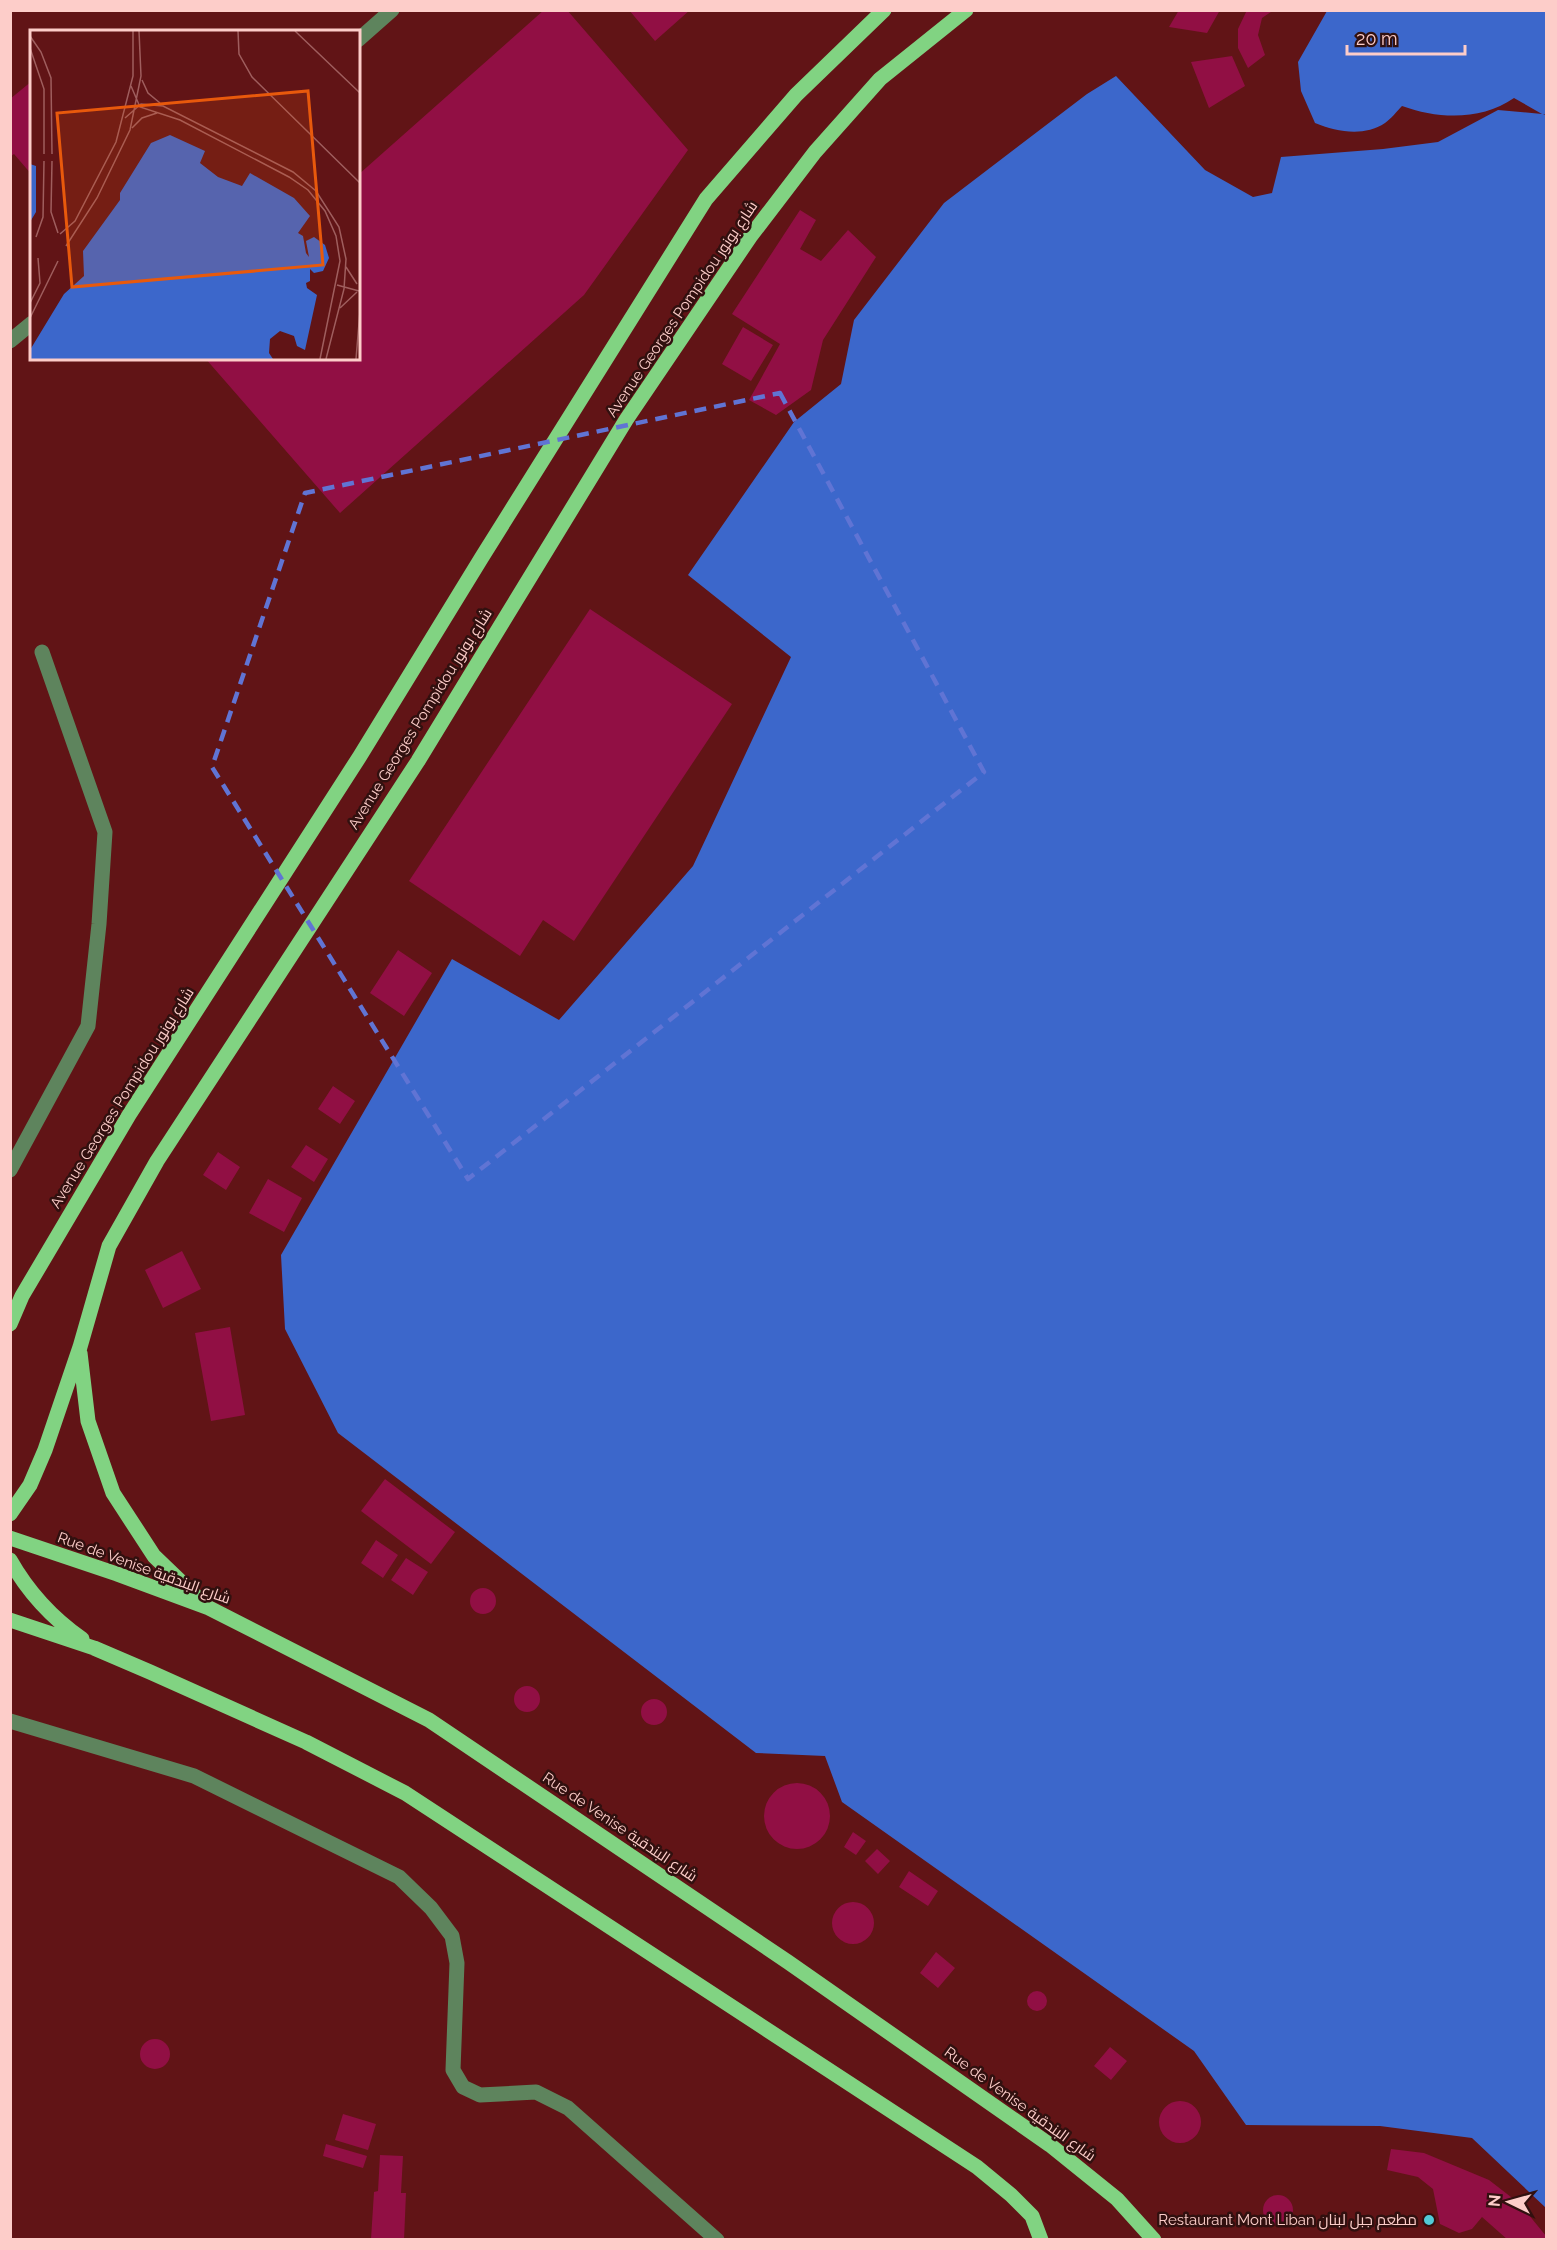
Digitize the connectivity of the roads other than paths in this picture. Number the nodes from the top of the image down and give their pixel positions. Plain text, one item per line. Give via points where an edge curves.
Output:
1 (392, 10) edge
2 (884, 10) edge
3 (966, 10) edge
4 (360, 38) edge
5 (30, 325) edge
6 (10, 341) edge
7 (42, 652) dead end
8 (10, 1170) edge
9 (22, 1296) junction
10 (10, 1309) edge
11 (10, 1324) edge
12 (80, 1347) junction
13 (10, 1514) edge
14 (10, 1538) edge
15 (10, 1560) edge
16 (208, 1608) junction
17 (10, 1620) edge
18 (94, 1648) junction
19 (11, 1721) edge
20 (10, 1726) edge
21 (717, 2240) edge
22 (1041, 2240) edge
23 (1154, 2240) edge

1 - 4 street
2 - 9 main road, Avenue Georges Pompidou شارع بونور via 796,95 706,199 360,756 129,1115
3 - 12 main road, Avenue Georges Pompidou شارع بونور via 880,79 815,152 750,237 626,420 418,760 157,1161 109,1246
5 - 6 street
7 - 8 street via 105,832 88,1026
9 - 10 main road
9 - 11 main road, Avenue Georges Pompidou شارع بونور
12 - 13 main road, Avenue Georges Pompidou شارع بونور via 45,1450 30,1485
12 - 16 main road via 88,1421 113,1493 154,1556
14 - 16 main road, Rue de Venise شارع البندقية
15 - 18 main road via 22,1581 57,1621
16 - 23 main road, Rue de Venise شارع البندقية via 438,1726 1050,2145 1117,2199
17 - 18 main road
18 - 22 main road via 306,1742 405,1793 977,2167 1032,2216
19 - 20 street
19 - 21 street via 194,1776 399,1877 431,1908 452,1936 457,1963 453,2070 464,2087 480,2095 536,2092 568,2108

